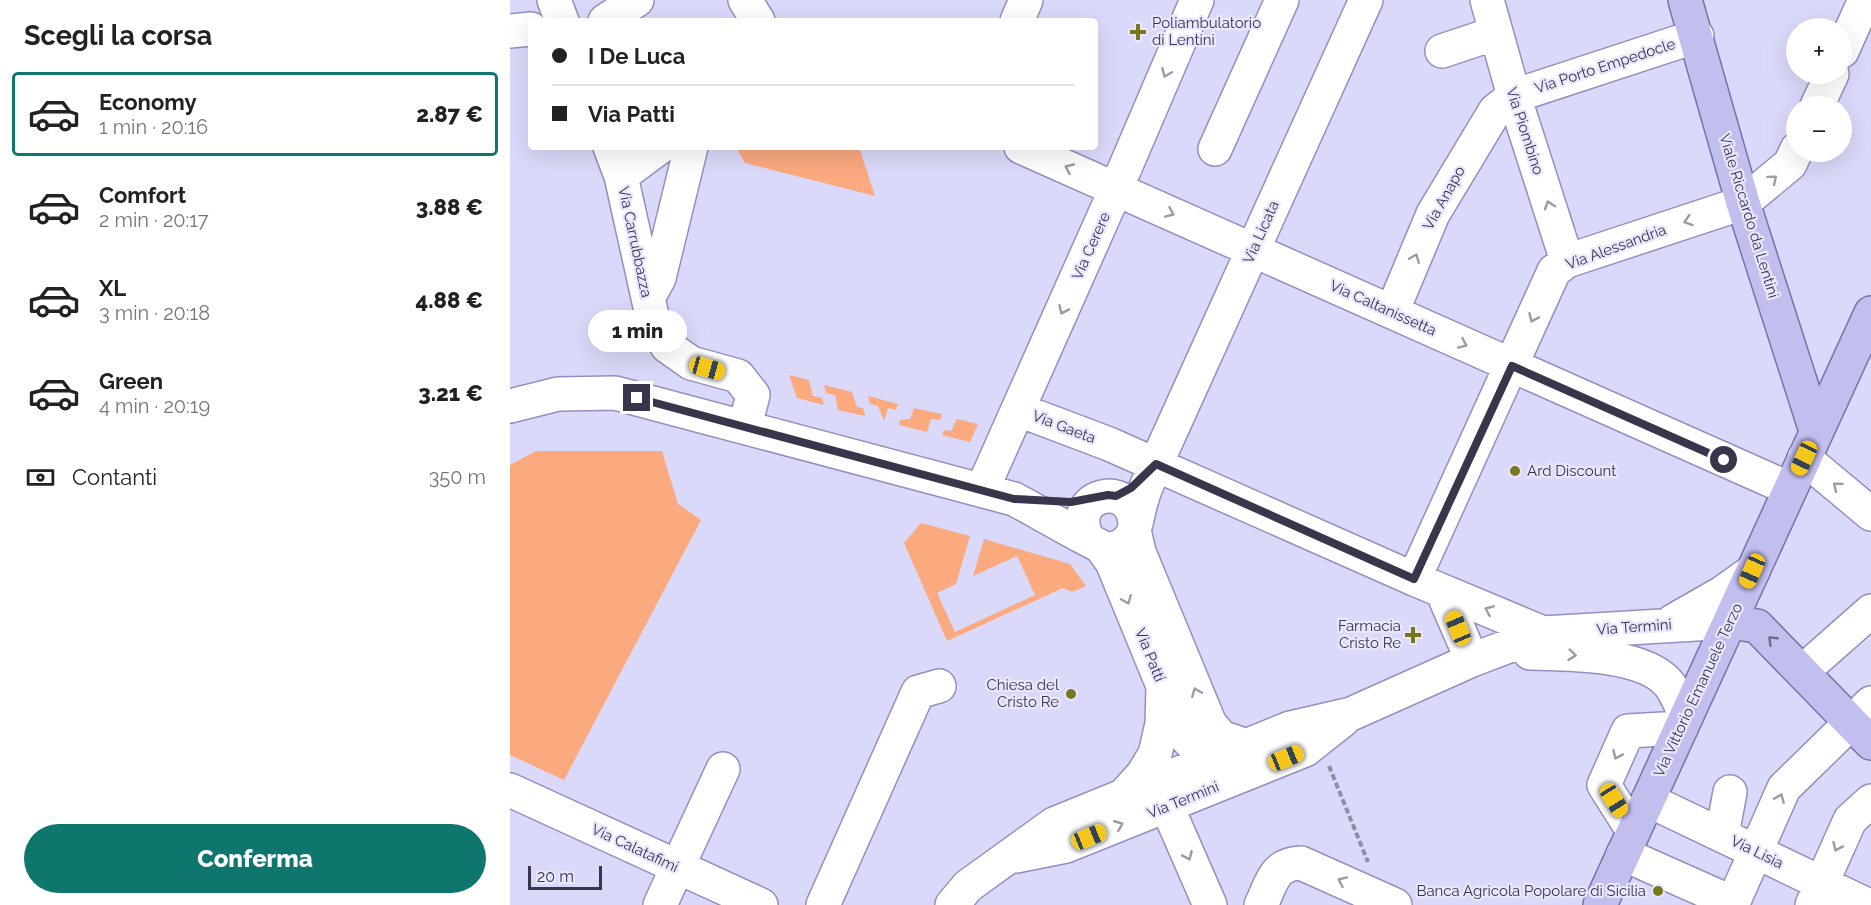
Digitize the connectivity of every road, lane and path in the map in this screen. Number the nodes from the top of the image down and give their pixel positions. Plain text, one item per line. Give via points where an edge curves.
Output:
1 (554, 0) edge
2 (637, 0) edge
3 (745, 0) edge
4 (1026, 0) edge
5 (1197, 0) edge
6 (1282, 0) edge
7 (1366, 0) edge
8 (1487, 0) edge
9 (1685, 0) edge
10 (1865, 0) edge
11 (560, 18) edge
12 (610, 18) edge
13 (756, 18) edge
14 (1018, 18) edge
15 (528, 29) edge
16 (1852, 29) edge
17 (510, 31) edge
18 (1496, 33) junction
19 (1696, 36) junction
20 (1442, 51) dead end
21 (1514, 96) junction
22 (1215, 149) dead end
23 (651, 150) edge
24 (690, 150) edge
25 (1028, 150) edge
26 (615, 162) edge
27 (1791, 162) edge
28 (1116, 189) junction
29 (1743, 203) junction
30 (1253, 250) junction
31 (1567, 261) junction
32 (648, 298) junction
33 (1392, 312) junction
34 (1871, 313) edge
35 (1512, 366) junction
36 (1797, 375) junction
37 (1841, 377) junction
38 (510, 406) edge
39 (1019, 410) junction
40 (745, 426) junction
41 (1810, 444) junction
42 (1156, 464) junction
43 (1790, 489) junction
44 (982, 490) junction
45 (1105, 498) junction
46 (1014, 499) junction
47 (1871, 514) edge
48 (1135, 527) junction
49 (1094, 543) junction
50 (1752, 571) junction
51 (1428, 585) junction
52 (1871, 611) edge
53 (1730, 622) junction
54 (1666, 625) junction
55 (1543, 633) junction
56 (1472, 660) junction
57 (1803, 671) junction
58 (939, 686) dead end
59 (1163, 686) junction
60 (1351, 714) junction
61 (1683, 722) junction
62 (1864, 723) edge
63 (1210, 724) junction
64 (1319, 740) junction
65 (1247, 760) junction
66 (723, 769) dead end
67 (1210, 775) junction
68 (1159, 781) junction
69 (510, 790) edge
70 (1730, 792) dead end
71 (1123, 796) joint
72 (1648, 800) junction
73 (1871, 801) edge
74 (1722, 835) junction
75 (1628, 842) junction
76 (1756, 852) junction
77 (1003, 859) junction
78 (677, 867) junction
79 (1817, 894) edge
80 (1389, 902) edge
81 (660, 905) edge
82 (761, 905) edge
83 (823, 905) edge
84 (951, 905) edge
85 (1210, 905) edge
86 (1261, 905) edge
87 (1600, 905) edge
88 (1867, 905) edge

1 - 11 street
2 - 12 street
3 - 13 street
4 - 14 street
5 -> 28 street, Via Cerere
6 - 22 street
7 - 30 street, Via Licata
8 - 18 street, Via Piombino
9 - 19 main road, Viale Riccardo da Lentini
10 - 16 street
15 - 17 street
18 - 20 street
18 - 21 street, Via Piombino
19 - 21 street, Via Porto Empedocle
19 - 29 main road, Viale Riccardo da Lentini
31 -> 21 street, Via Piombino
33 -> 21 street, Via Anapo via 1432,214 1495,111
23 - 26 street
24 - 32 street via 659,278
28 -> 25 street, Via Caltanissetta
26 - 32 street, Via Carrubbazza
29 -> 27 street
28 -> 30 street, Via Caltanissetta
28 -> 39 street, Via Cerere
29 -> 31 street, Via Alessandria
29 - 36 main road, Viale Riccardo da Lentini
30 - 33 street, Via Caltanissetta
30 - 42 street, Via Licata
31 -> 35 street, Via Alessandria via 1554,270
32 - 40 street, Via Carrubbazza via 652,320 667,346 691,363 738,376 753,395
33 -> 35 street, Via Caltanissetta
34 - 37 main road, Via Vittorio Emanuele Terzo
35 - 43 street, Via Caltanissetta
35 - 51 street
36 - 37 main road
36 - 41 main road, Viale Riccardo da Lentini
37 - 41 main road, Via Vittorio Emanuele Terzo
38 - 40 street via 558,394 615,393
39 - 42 street, Via Gaeta
39 - 44 street, Via Cerere
40 - 44 street
41 - 43 main road, Via Vittorio Emanuele Terzo
47 -> 41 street
42 - 45 street via 1131,488
42 - 48 street, Via Licata
42 - 51 street
43 - 50 main road, Via Vittorio Emanuele Terzo
44 - 46 street
45 - 46 street via 1049,502
45 - 48 street via 1132,509
45 - 49 street via 1087,506 1082,522
46 - 49 street
48 - 49 street via 1125,543 1109,549
63 -> 48 street, Via Patti via 1139,552
49 -> 59 street, Via Patti via 1112,562
50 - 53 main road, Via Vittorio Emanuele Terzo
50 - 54 street
55 -> 51 street
51 - 56 street
52 - 57 street
53 - 54 street, Via Termini
57 -> 53 main road via 1757,626
53 - 61 main road, Via Vittorio Emanuele Terzo
54 - 55 street, Via Termini
55 - 56 street, Via Termini
56 - 60 street, Via Termini
56 -> 61 street, Via Termini via 1530,653 1627,662 1656,673 1668,683
57 - 62 main road
58 - 83 street via 918,692
59 - 67 street via 1176,726
59 - 68 street, Via Patti
60 - 64 street, Via Termini
60 - 65 street, Via Termini via 1290,729
61 - 72 main road, Via Vittorio Emanuele Terzo
61 -> 75 street via 1628,731 1604,785
76 -> 62 street via 1784,788
63 - 65 street
63 - 67 street
64 - 65 street, Via Termini via 1305,750
64 - 80 path
65 - 67 street, Via Termini
66 - 78 street
67 - 68 street, Via Termini
68 - 71 street, Via Patti via 1143,774
77 -> 68 street, Via Termini via 1066,846
68 -> 85 street
69 - 78 street, Via Calatafimi
70 - 74 street
71 - 77 street, Via Termini via 1054,824
72 - 74 street, Via Lisia
72 - 75 main road, Via Vittorio Emanuele Terzo
73 -> 79 street via 1850,820
74 - 76 street, Via Lisia
75 - 76 street via 1733,903
75 - 87 main road, Via Vittorio Emanuele Terzo
76 - 79 street, Via Lisia
77 - 84 street, Via Termini
78 - 81 street
78 - 82 street, Via Calatafimi
79 - 88 street, Via Lisia
80 -> 86 street via 1301,863 1288,863 1279,869

